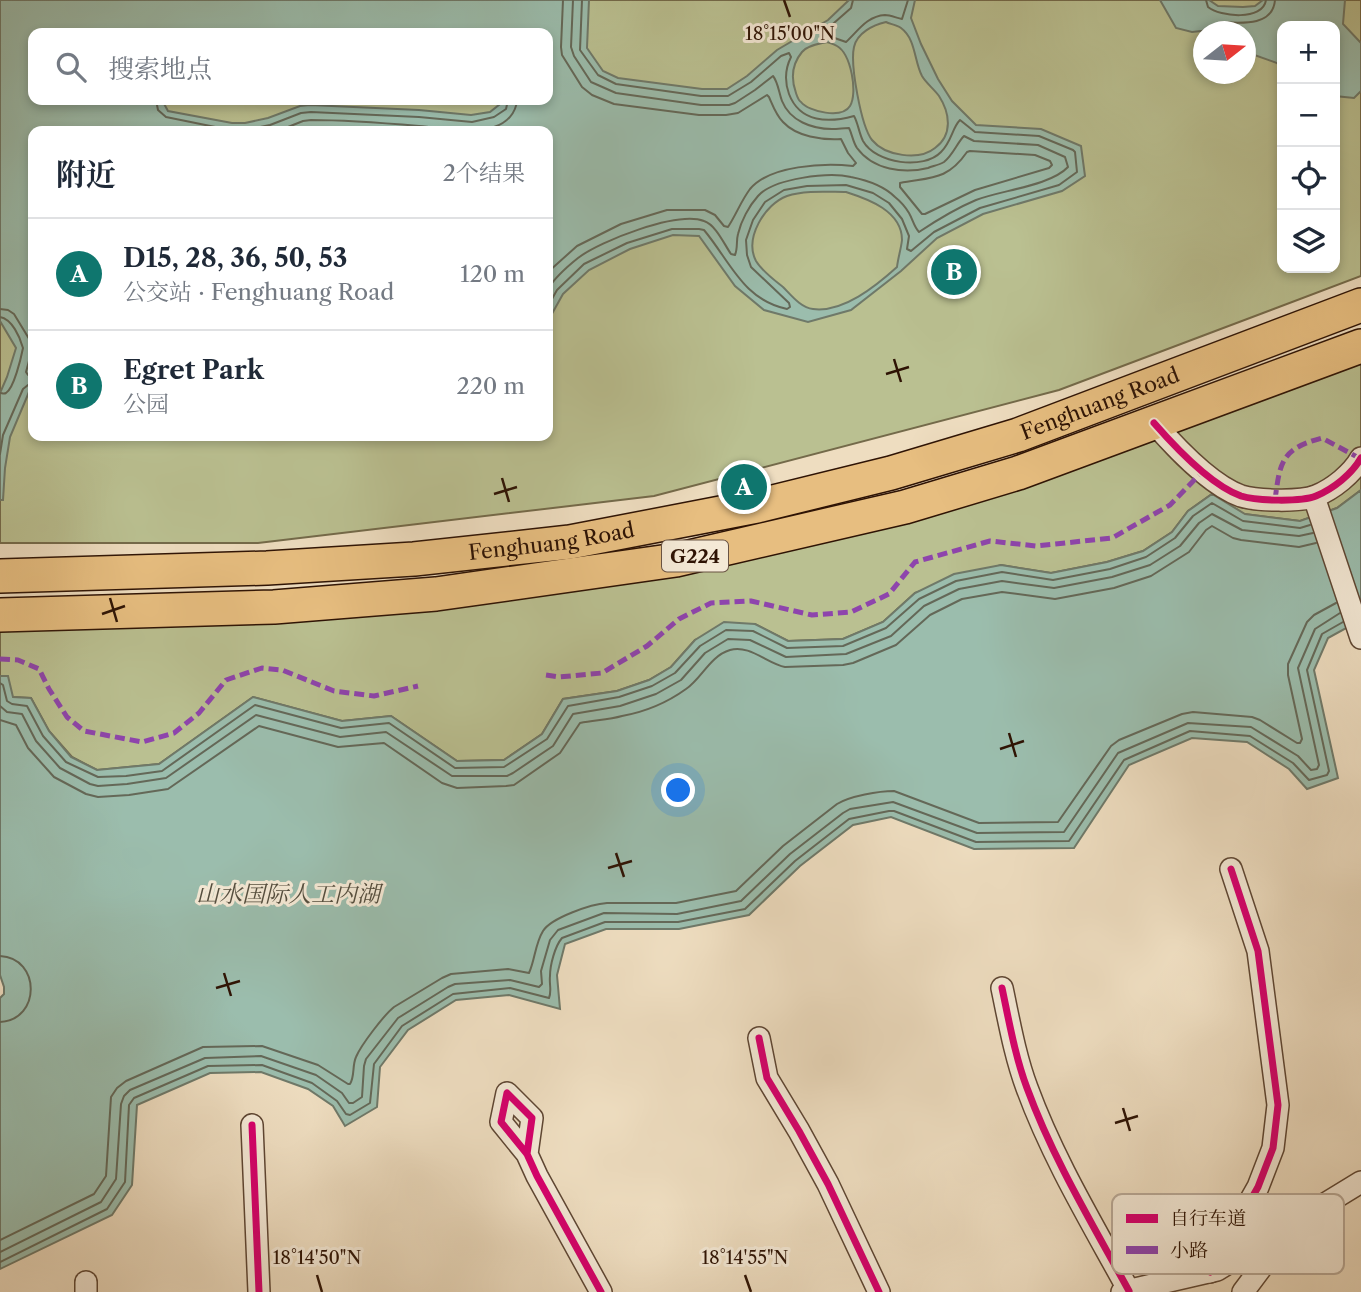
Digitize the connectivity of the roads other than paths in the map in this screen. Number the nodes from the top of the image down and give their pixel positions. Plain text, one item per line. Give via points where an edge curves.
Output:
1 (1361, 304) edge
2 (1361, 346) edge
3 (1154, 423) junction
4 (1361, 458) edge
5 (1314, 498) junction
6 (0, 576) edge
7 (0, 615) edge
8 (1361, 638) edge
9 (1231, 869) dead end
10 (1002, 988) dead end
11 (759, 1038) dead end
12 (252, 1125) dead end
13 (527, 1154) dead end
14 (1361, 1182) edge
15 (1254, 1194) edge
16 (1342, 1194) edge
17 (1112, 1260) edge
18 (1120, 1274) edge
19 (1201, 1274) edge
20 (1257, 1274) edge
21 (1129, 1291) edge
22 (259, 1292) edge
23 (601, 1292) edge
24 (879, 1292) edge
25 (1122, 1292) edge
26 (1243, 1292) edge

1 - 6 highway, Fenghuang Road / G224 via 1018,435 757,506 570,542 415,559
2 - 3 highway, Fenghuang Road / G224
3 - 5 street via 1202,472 1241,496
3 - 7 highway, Fenghuang Road / G224 via 905,507 676,561 436,594 274,607
4 - 5 street via 1355,469
5 - 8 street
9 - 15 street via 1258,951 1278,1105 1272,1148
10 - 17 street via 1031,1099
11 - 24 street via 766,1078 828,1184
12 - 22 street
13 - 23 street
14 - 16 street
18 - 21 street
19 - 21 street
20 - 26 street
21 - 25 street

